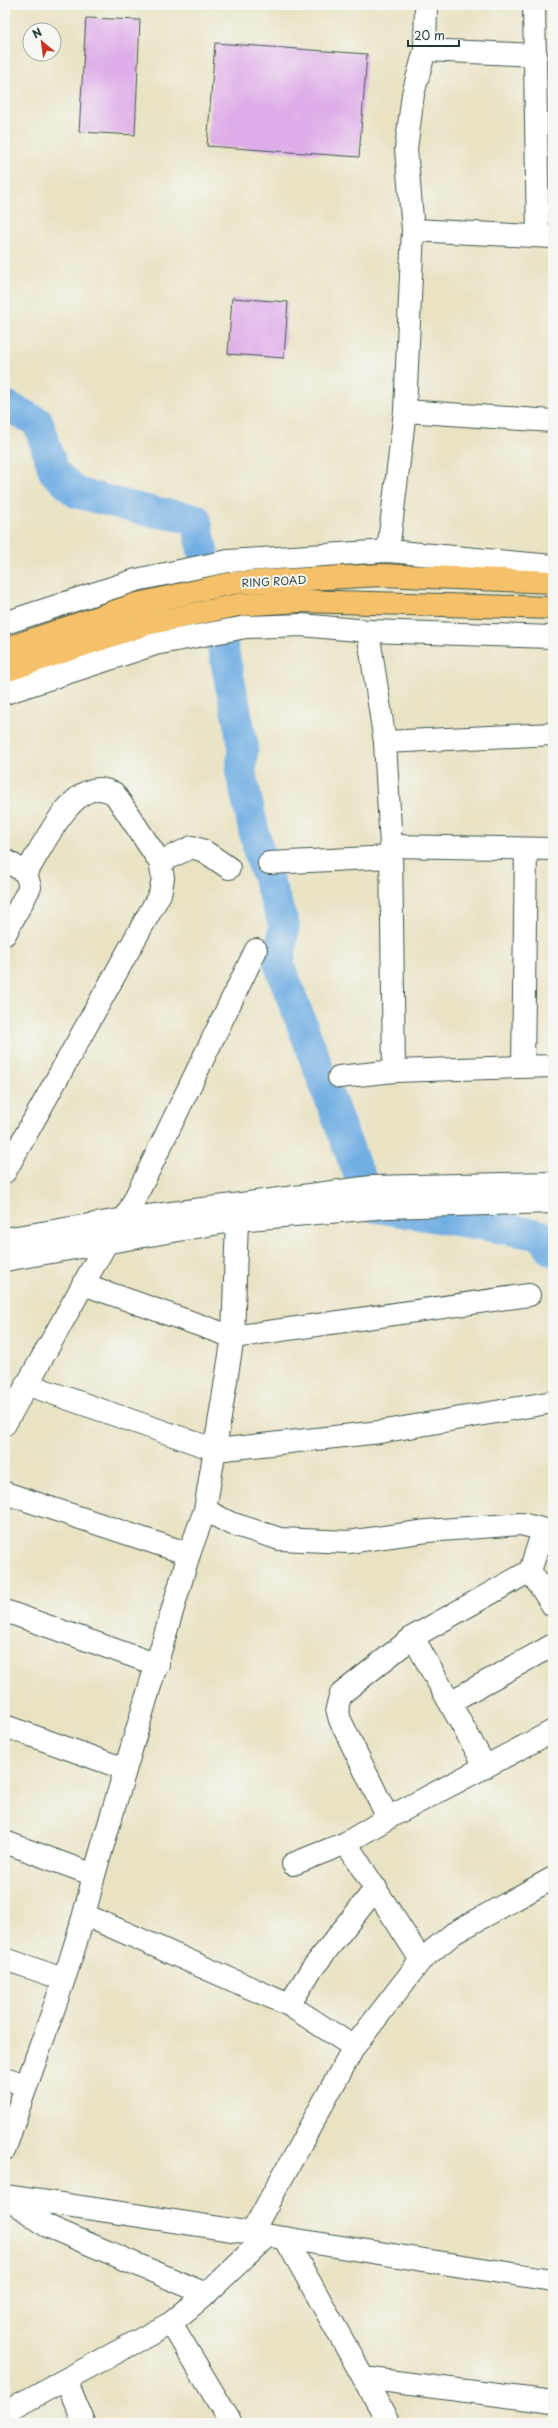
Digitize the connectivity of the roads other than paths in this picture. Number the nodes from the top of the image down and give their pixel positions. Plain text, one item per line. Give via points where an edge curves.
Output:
1 (426, 5) edge
2 (534, 5) edge
3 (425, 50) junction
4 (536, 55) junction
5 (413, 230) junction
6 (546, 237) edge
7 (405, 411) junction
8 (553, 421) edge
9 (388, 551) junction
10 (553, 566) edge
11 (553, 582) edge
12 (553, 608) edge
13 (5, 623) edge
14 (368, 631) junction
15 (553, 637) edge
16 (5, 648) edge
17 (5, 671) edge
18 (5, 693) edge
19 (553, 734) edge
20 (385, 742) junction
21 (526, 849) junction
22 (553, 849) edge
23 (391, 852) junction
24 (5, 860) edge
25 (160, 862) junction
26 (270, 864) dead end
27 (229, 868) dead end
28 (26, 873) junction
29 (5, 934) edge
30 (256, 950) dead end
31 (523, 1066) junction
32 (553, 1066) edge
33 (394, 1071) junction
34 (339, 1077) dead end
35 (5, 1172) edge
36 (553, 1183) edge
37 (360, 1195) junction
38 (553, 1202) edge
39 (237, 1220) junction
40 (127, 1229) junction
41 (5, 1239) edge
42 (106, 1242) junction
43 (5, 1260) edge
44 (83, 1284) junction
45 (529, 1296) dead end
46 (233, 1337) junction
47 (26, 1384) junction
48 (553, 1402) edge
49 (5, 1424) edge
50 (216, 1450) junction
51 (5, 1493) edge
52 (205, 1510) junction
53 (548, 1531) edge
54 (189, 1554) junction
55 (530, 1571) junction
56 (553, 1606) edge
57 (5, 1611) edge
58 (413, 1637) junction
59 (553, 1645) edge
60 (158, 1665) junction
61 (450, 1702) junction
62 (5, 1726) edge
63 (553, 1731) edge
64 (485, 1766) junction
65 (125, 1769) junction
66 (388, 1818) junction
67 (5, 1842) edge
68 (346, 1843) junction
69 (293, 1864) dead end
70 (94, 1875) junction
71 (553, 1878) edge
72 (376, 1888) junction
73 (85, 1915) junction
74 (5, 1959) edge
75 (421, 1960) junction
76 (63, 1979) junction
77 (289, 2005) junction
78 (354, 2047) junction
79 (15, 2081) edge
80 (5, 2149) edge
81 (5, 2196) edge
82 (268, 2236) junction
83 (553, 2280) edge
84 (206, 2294) junction
85 (171, 2323) junction
86 (364, 2378) junction
87 (66, 2380) junction
88 (553, 2402) edge
89 (5, 2412) edge
90 (84, 2423) edge
91 (231, 2423) edge
92 (389, 2423) edge

1 - 3 street
2 - 4 street
3 - 4 street
3 - 5 street via 413,94 406,149
4 - 6 street
5 - 6 street
5 - 7 street
7 - 8 street
7 - 9 street
9 - 10 street
9 - 13 street via 228,561 136,580
11 - 16 highway, RING ROAD via 381,575 233,583 163,597
12 - 17 highway, RING ROAD via 301,601 238,605 146,624
14 - 15 street
14 - 18 street via 301,625 246,627 155,644
14 - 20 street
19 - 20 street
20 - 23 street
21 - 22 street
21 - 23 street
21 - 31 street
23 - 26 street
23 - 33 street
24 - 28 street
25 - 27 street via 192,847 204,851
25 - 28 street via 114,793 99,789 82,794 70,804
25 - 35 street via 163,878 160,894
28 - 29 street via 30,887
30 - 40 street
31 - 32 street
31 - 33 street
33 - 34 street
36 - 37 street
37 - 38 street via 387,1207
37 - 39 street
37 - 40 street
39 - 40 street
39 - 46 street
40 - 41 street
40 - 42 street
42 - 43 street
42 - 44 street
44 - 46 street
44 - 47 street
45 - 46 street
46 - 50 street
47 - 49 street
47 - 50 street
48 - 50 street via 380,1432
50 - 52 street
51 - 54 street
52 - 53 street via 230,1524 280,1539 348,1542 521,1524
52 - 54 street
53 - 55 street
54 - 60 street
55 - 56 street
55 - 58 street
57 - 60 street
58 - 61 street
58 - 66 street via 341,1694 337,1708 340,1720
59 - 61 street
60 - 65 street
61 - 64 street
62 - 65 street
63 - 64 street
64 - 66 street
65 - 70 street
66 - 68 street
67 - 70 street
68 - 69 street
68 - 72 street
70 - 73 street
71 - 75 street via 454,1933
72 - 75 street
72 - 77 street via 311,1970
73 - 76 street
73 - 77 street
74 - 76 street
75 - 78 street
76 - 79 street
77 - 78 street
78 - 82 street
79 - 80 street
81 - 82 street via 165,2218
81 - 84 street via 47,2226
82 - 83 street
82 - 84 street
82 - 86 street
84 - 85 street
85 - 87 street
85 - 91 street
86 - 88 street
86 - 92 street
87 - 89 street
87 - 90 street

